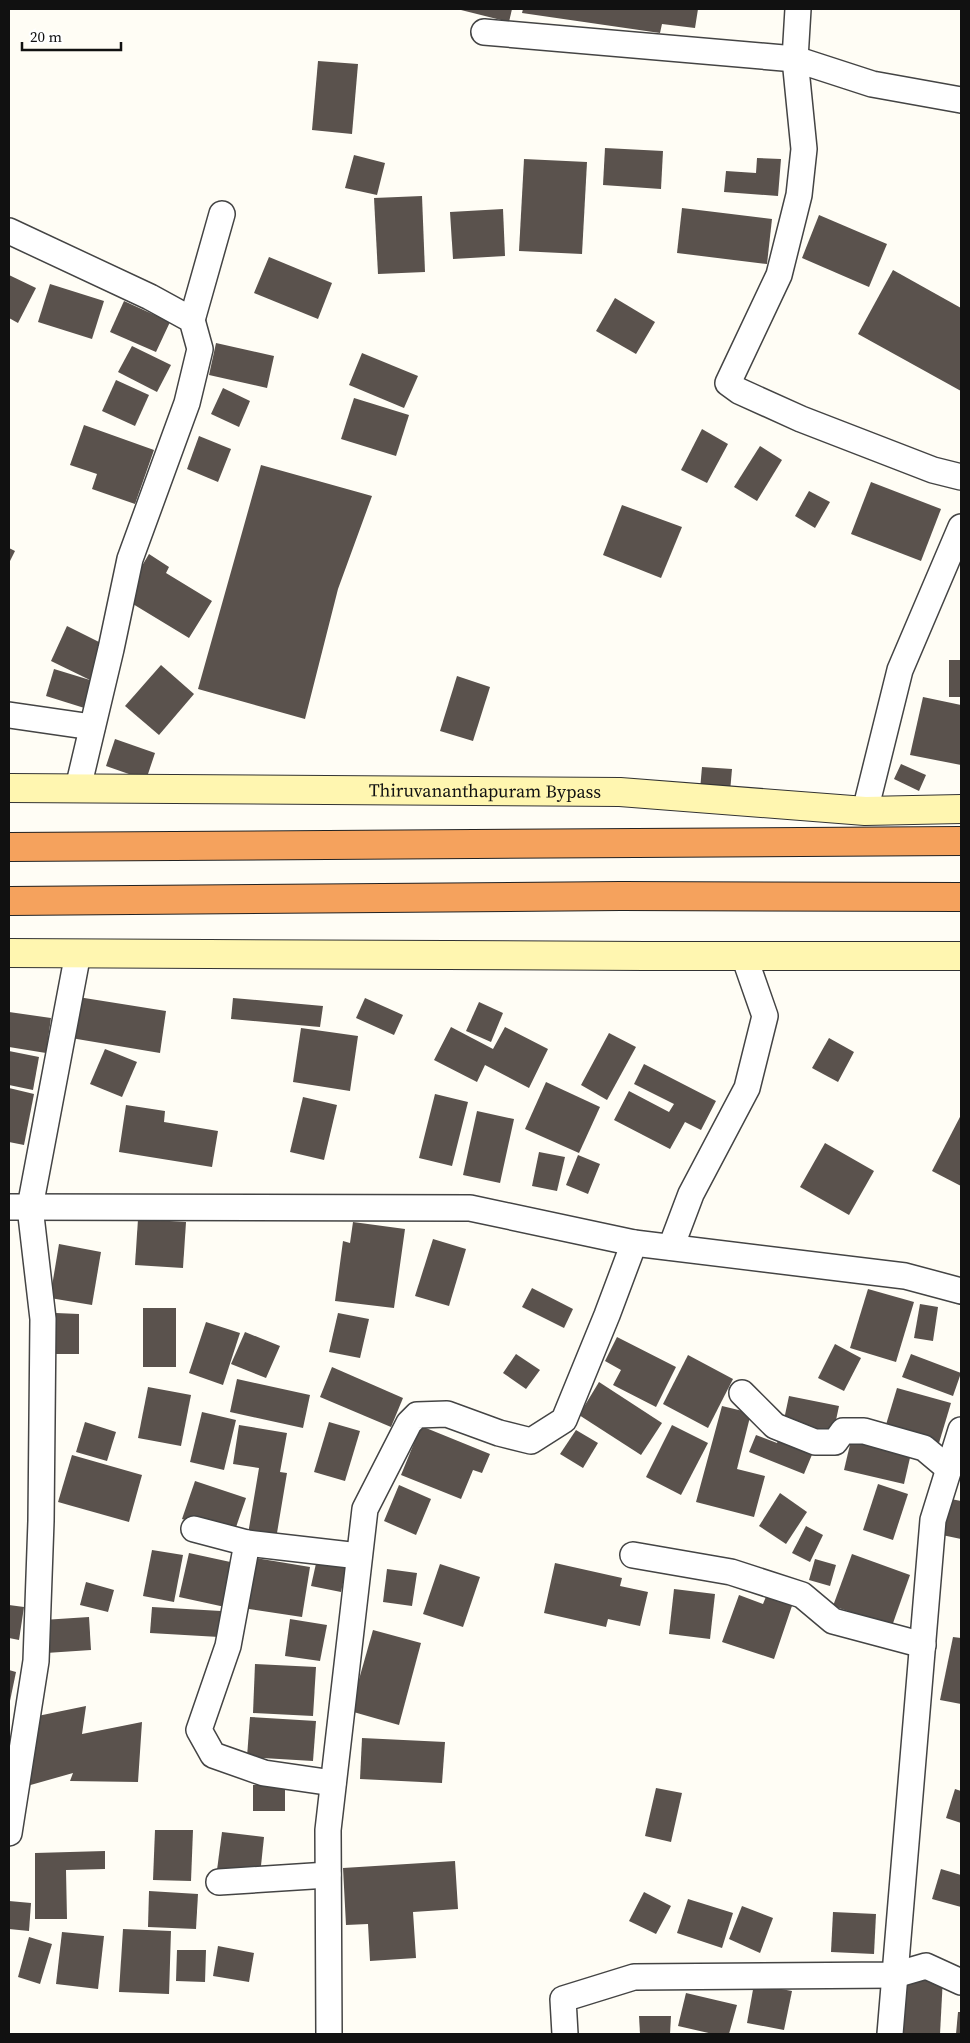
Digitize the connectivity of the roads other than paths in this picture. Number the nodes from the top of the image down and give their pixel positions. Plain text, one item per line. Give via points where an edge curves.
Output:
1 (798, 9) edge
2 (484, 32) dead end
3 (795, 59) junction
4 (961, 100) edge
5 (222, 214) dead end
6 (9, 230) edge
7 (192, 320) junction
8 (961, 477) edge
9 (961, 527) edge
10 (9, 715) edge
11 (92, 726) junction
12 (9, 788) edge
13 (78, 788) junction
14 (961, 809) edge
15 (865, 811) junction
16 (961, 841) edge
17 (9, 847) edge
18 (961, 897) edge
19 (9, 901) edge
20 (9, 953) edge
21 (78, 953) junction
22 (744, 956) junction
23 (961, 956) edge
24 (19, 1207) edge
25 (634, 1243) junction
26 (671, 1247) junction
27 (961, 1291) edge
28 (742, 1393) dead end
29 (961, 1430) edge
30 (949, 1469) junction
31 (194, 1529) dead end
32 (247, 1543) junction
33 (633, 1555) dead end
34 (359, 1556) junction
35 (923, 1645) junction
36 (334, 1783) junction
37 (9, 1833) edge
38 (328, 1875) junction
39 (219, 1882) dead end
40 (895, 1975) junction
41 (961, 1982) edge
42 (329, 2034) edge
43 (565, 2034) edge
44 (890, 2034) edge

1 - 3 street
2 - 3 street
3 - 4 street via 872,84
3 - 8 street via 804,149 799,195 779,275 728,383 801,419 933,470
5 - 7 street
6 - 7 street
7 - 11 street via 200,349 187,403 130,559
9 - 15 street via 900,670
10 - 11 street
11 - 13 street
12 - 13 street, Thiruvananthapuram Bypass
13 - 15 street, Thiruvananthapuram Bypass via 620,792
14 - 15 street, Thiruvananthapuram Bypass
16 - 17 highway
18 - 19 highway
20 - 21 street
21 - 22 street
21 - 24 street
22 - 23 street
22 - 26 street via 765,1016 747,1088 691,1194
24 - 25 street via 470,1208
24 - 37 street via 42,1319 41,1530 36,1661
25 - 26 street
25 - 34 street via 564,1420 531,1441 447,1414 417,1415 409,1423 365,1509
26 - 27 street via 905,1276
28 - 30 street via 774,1426 816,1442 835,1442 843,1431 864,1431 924,1448
29 - 30 street
30 - 35 street via 933,1520
31 - 32 street
32 - 34 street
32 - 36 street via 228,1646 199,1730 213,1755 264,1773
33 - 35 street via 731,1572 802,1595 833,1621
34 - 36 street
35 - 40 street
36 - 38 street via 328,1830
38 - 39 street
38 - 42 street
40 - 41 street via 926,1966
40 - 43 street via 634,1977 563,1999
40 - 44 street

